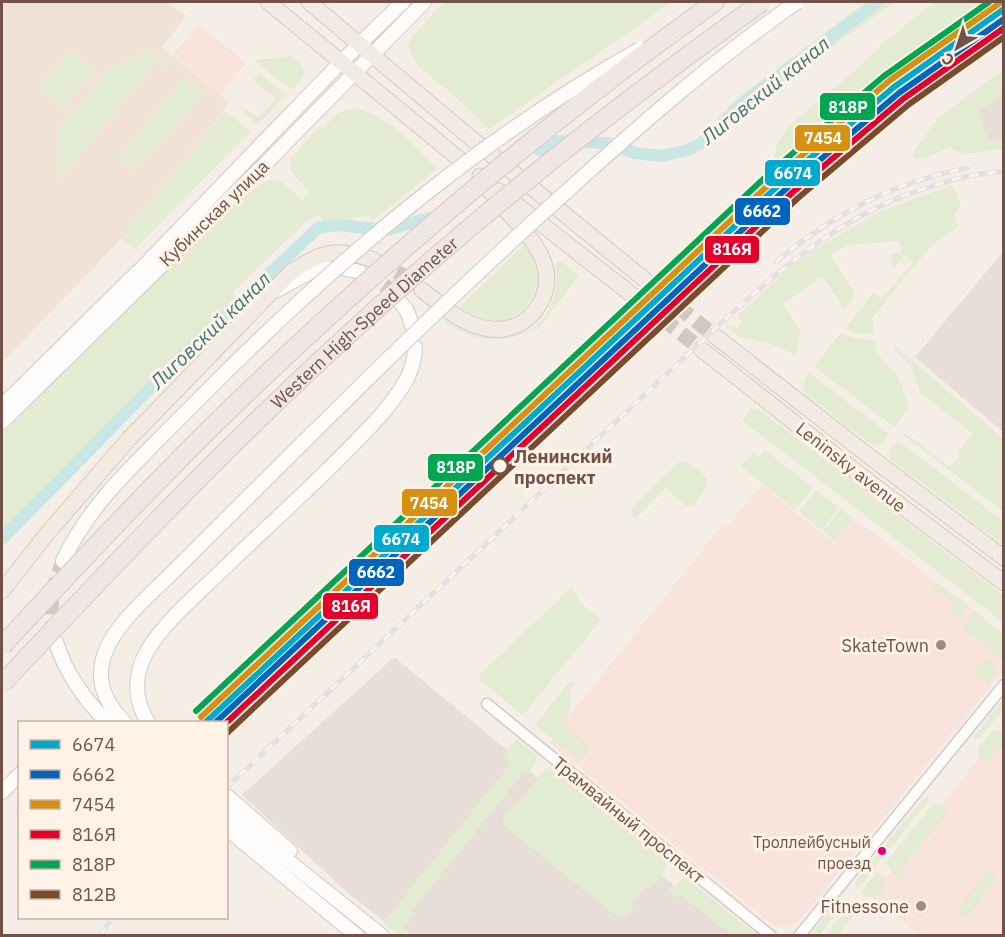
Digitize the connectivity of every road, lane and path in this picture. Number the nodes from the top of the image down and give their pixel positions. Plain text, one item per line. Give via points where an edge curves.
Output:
1 (268, 2) edge
2 (309, 2) edge
3 (402, 2) edge
4 (424, 2) edge
5 (715, 2) edge
6 (762, 2) edge
7 (797, 2) edge
8 (686, 23) junction
9 (359, 44) junction
10 (371, 54) junction
11 (341, 62) junction
12 (354, 73) junction
13 (458, 158) dead end
14 (345, 253) dead end
15 (327, 268) dead end
16 (346, 268) dead end
17 (360, 272) tunnel mouth
18 (422, 290) tunnel mouth
19 (660, 292) tunnel mouth
20 (270, 294) junction
21 (437, 302) dead end
22 (401, 303) tunnel mouth
23 (645, 305) tunnel mouth
24 (450, 312) dead end
25 (413, 328) dead end
26 (715, 336) tunnel mouth
27 (415, 347) dead end
28 (700, 349) tunnel mouth
29 (2, 406) edge
30 (2, 422) edge
31 (1004, 558) edge
32 (63, 561) tunnel mouth
33 (1004, 583) edge
34 (2, 591) edge
35 (56, 642) tunnel mouth
36 (2, 646) edge
37 (2, 684) edge
38 (1004, 685) edge
39 (487, 704) dead end
40 (105, 721) edge
41 (123, 721) edge
42 (147, 721) edge
43 (18, 776) edge
44 (2, 792) edge
45 (228, 805) edge
46 (228, 830) edge
47 (357, 936) edge
48 (382, 936) edge
49 (771, 936) edge
50 (799, 936) edge

1 - 11 main road
2 - 9 main road
3 - 9 main road, Кубинская улица
4 - 10 main road, Кубинская улица
5 - 8 highway, Western High-Speed Diameter
6 - 37 highway, Western High-Speed Diameter, bridge via 667,69 548,162 324,357 183,492
7 - 41 main road, bridge via 743,39 673,98 484,266 122,623 105,651 101,672 110,702
8 - 32 main road, bridge via 525,119 457,168 332,271 127,472 94,510
8 - 36 highway, Western High-Speed Diameter, bridge via 460,201 316,329 164,475
9 - 10 main road
9 - 11 main road, Кубинская улица
10 - 12 main road, Кубинская улица
10 - 19 main road
11 - 12 main road
11 - 29 main road, Кубинская улица
12 - 13 main road
12 - 30 main road, Кубинская улица
14 - 20 main road via 332,252 307,261
15 - 20 main road via 310,272
16 - 17 main road
18 - 21 main road
20 - 34 main road via 128,440
22 - 25 main road
23 - 24 main road via 480,176 534,242 545,266 546,290 536,311 507,328 476,326
26 - 31 main road, Leninsky avenue
27 - 42 main road via 409,377 381,414 149,646 137,674 137,694
28 - 33 main road, Leninsky avenue
35 - 40 main road via 74,683
38 - 50 street
39 - 49 street, Трамвайный проспект
43 - 44 main road
45 - 48 main road via 263,827
46 - 47 main road

